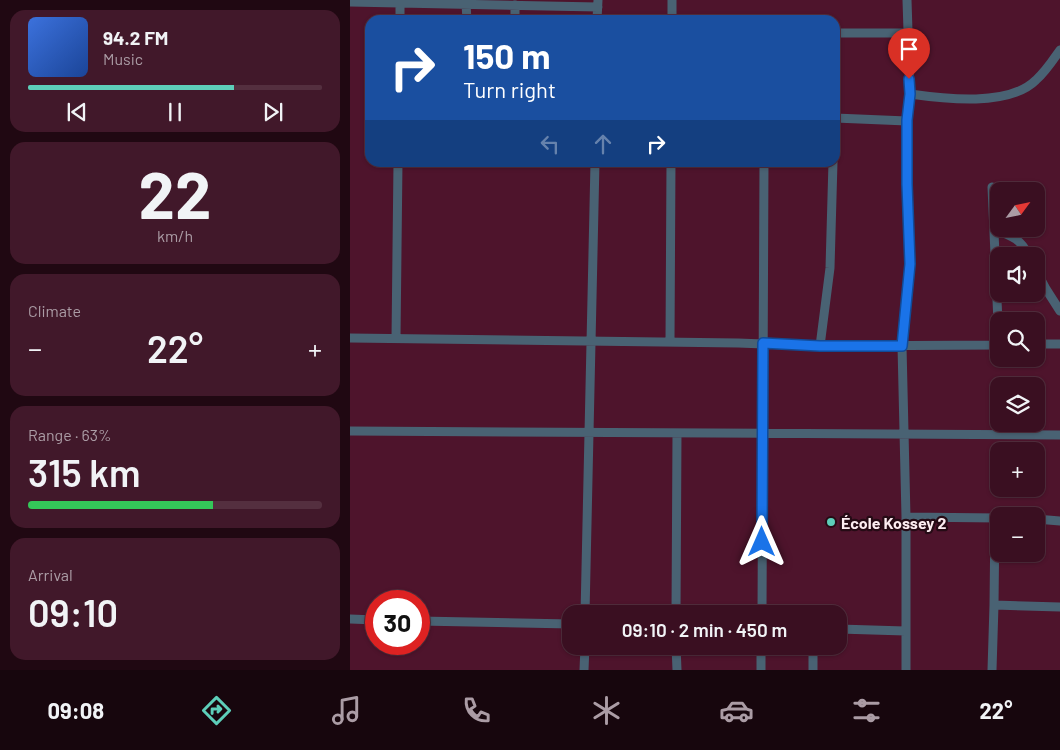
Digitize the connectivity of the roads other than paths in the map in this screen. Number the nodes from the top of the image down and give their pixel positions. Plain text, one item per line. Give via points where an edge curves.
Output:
1 (672, 0) edge
2 (907, 0) edge
3 (350, 2) edge
4 (400, 4) junction
5 (466, 4) junction
6 (598, 4) edge
7 (515, 5) junction
8 (400, 15) edge
9 (467, 15) edge
10 (515, 15) edge
11 (672, 15) edge
12 (840, 33) edge
13 (907, 33) junction
14 (1060, 50) edge
15 (910, 94) junction
16 (840, 118) edge
17 (907, 120) junction
18 (398, 167) edge
19 (595, 167) edge
20 (671, 167) edge
21 (764, 167) edge
22 (833, 167) edge
23 (994, 238) edge
24 (1014, 238) edge
25 (1024, 247) edge
26 (1045, 287) edge
27 (1060, 311) edge
28 (998, 312) edge
29 (350, 338) edge
30 (396, 338) junction
31 (592, 341) junction
32 (670, 342) junction
33 (763, 343) junction
34 (1045, 344) edge
35 (1060, 344) edge
36 (990, 345) edge
37 (820, 346) junction
38 (902, 346) junction
39 (350, 431) edge
40 (590, 432) junction
41 (677, 433) junction
42 (763, 434) junction
43 (903, 435) junction
44 (1060, 435) edge
45 (906, 517) junction
46 (990, 518) edge
47 (1045, 519) edge
48 (1060, 520) edge
49 (995, 562) edge
50 (585, 605) edge
51 (676, 605) edge
52 (762, 605) edge
53 (994, 605) junction
54 (1060, 607) edge
55 (350, 619) edge
56 (365, 620) edge
57 (430, 620) edge
58 (562, 624) edge
59 (847, 629) edge
60 (906, 631) junction
61 (585, 655) edge
62 (676, 655) edge
63 (761, 655) edge
64 (813, 655) edge
65 (584, 670) edge
66 (677, 670) edge
67 (761, 670) edge
68 (813, 670) edge
69 (906, 670) edge
70 (992, 670) edge

1 - 11 street
2 - 13 street
3 - 4 street
4 - 5 street
4 - 8 street
5 - 7 street
5 - 9 street
6 - 7 street
7 - 10 street
12 - 13 street
13 - 15 street
14 - 15 street via 1036,81 1011,94 979,99
15 - 17 street
16 - 17 street
17 - 38 street via 910,264
18 - 30 street
19 - 31 street
20 - 32 street
21 - 33 street
22 - 37 street via 830,268
23 - 28 street
24 - 25 street
26 - 27 street
29 - 30 street
30 - 31 street
31 - 32 street
31 - 40 street
32 - 33 street
33 - 37 street
33 - 42 street
34 - 35 street
36 - 38 street
37 - 38 street
38 - 43 street
39 - 40 street
40 - 41 street
40 - 50 street
41 - 42 street
41 - 51 street
42 - 43 street
42 - 52 street
43 - 44 street
43 - 45 street
45 - 46 street
45 - 60 street
47 - 48 street
49 - 53 street
53 - 54 street
53 - 70 street
55 - 56 street
57 - 58 street
59 - 60 street
60 - 69 street
61 - 65 street
62 - 66 street
63 - 67 street
64 - 68 street

